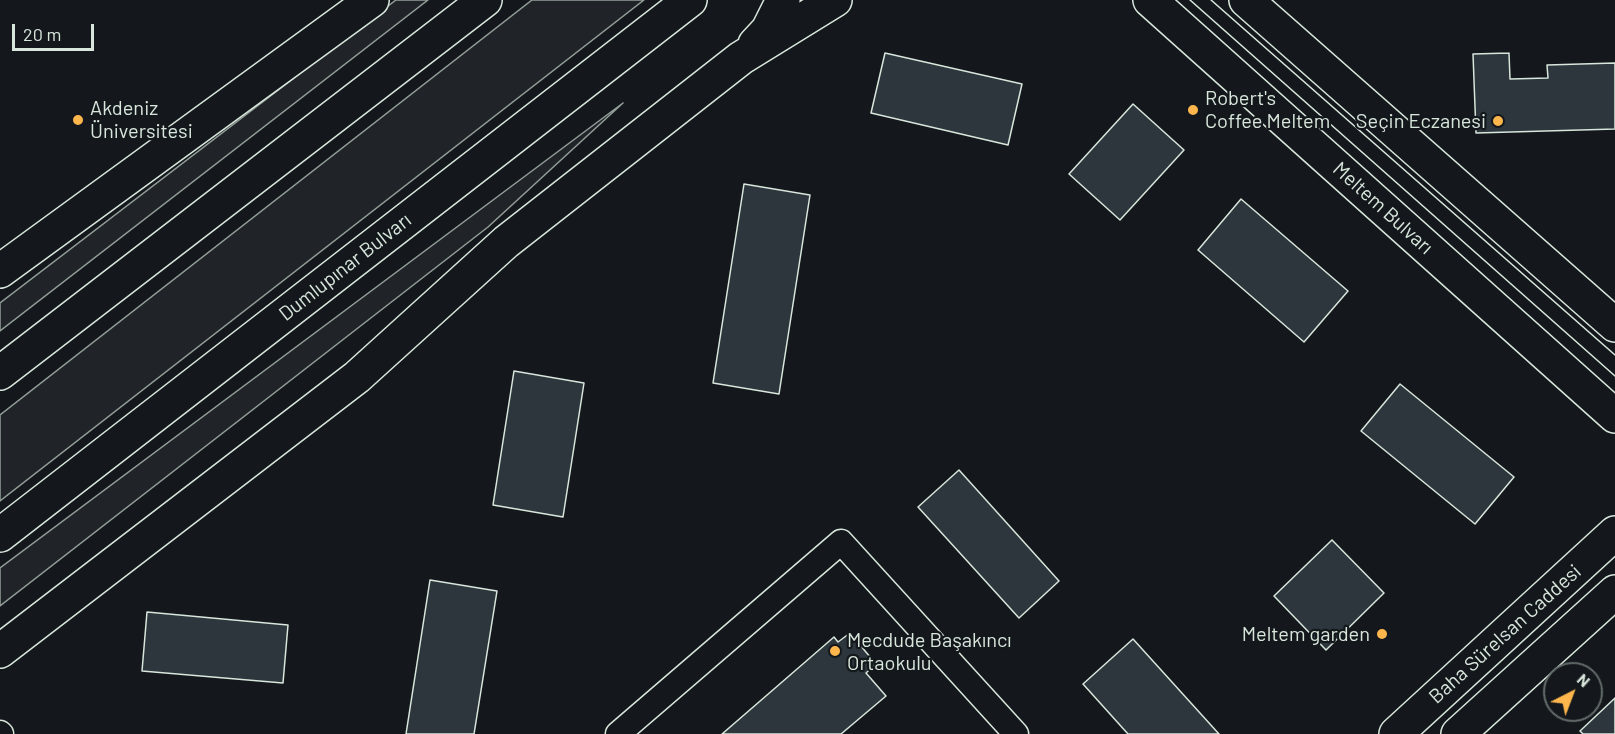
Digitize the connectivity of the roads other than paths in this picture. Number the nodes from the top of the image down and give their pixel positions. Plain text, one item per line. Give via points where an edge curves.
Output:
1 (372, 0) edge
2 (485, 0) edge
3 (690, 0) edge
4 (783, 0) edge
5 (835, 0) edge
6 (1150, 0) edge
7 (1246, 0) edge
8 (741, 58) junction
9 (0, 271) edge
10 (1615, 325) edge
11 (0, 373) edge
12 (1615, 416) edge
13 (1615, 533) edge
14 (0, 535) edge
15 (1615, 592) edge
16 (0, 651) edge
17 (618, 734) edge
18 (1016, 734) edge
19 (1395, 734) edge
20 (1458, 734) edge

1 - 9 main road
2 - 11 main road
3 - 14 main road, Dumlupınar Bulvarı
4 - 8 main road via 768,30
5 - 8 main road
6 - 12 main road, Meltem Bulvarı
7 - 10 main road
8 - 16 main road via 506,242 357,377
13 - 19 main road, Baha Sürelsan Caddesi
15 - 20 main road
17 - 18 street via 841,542

